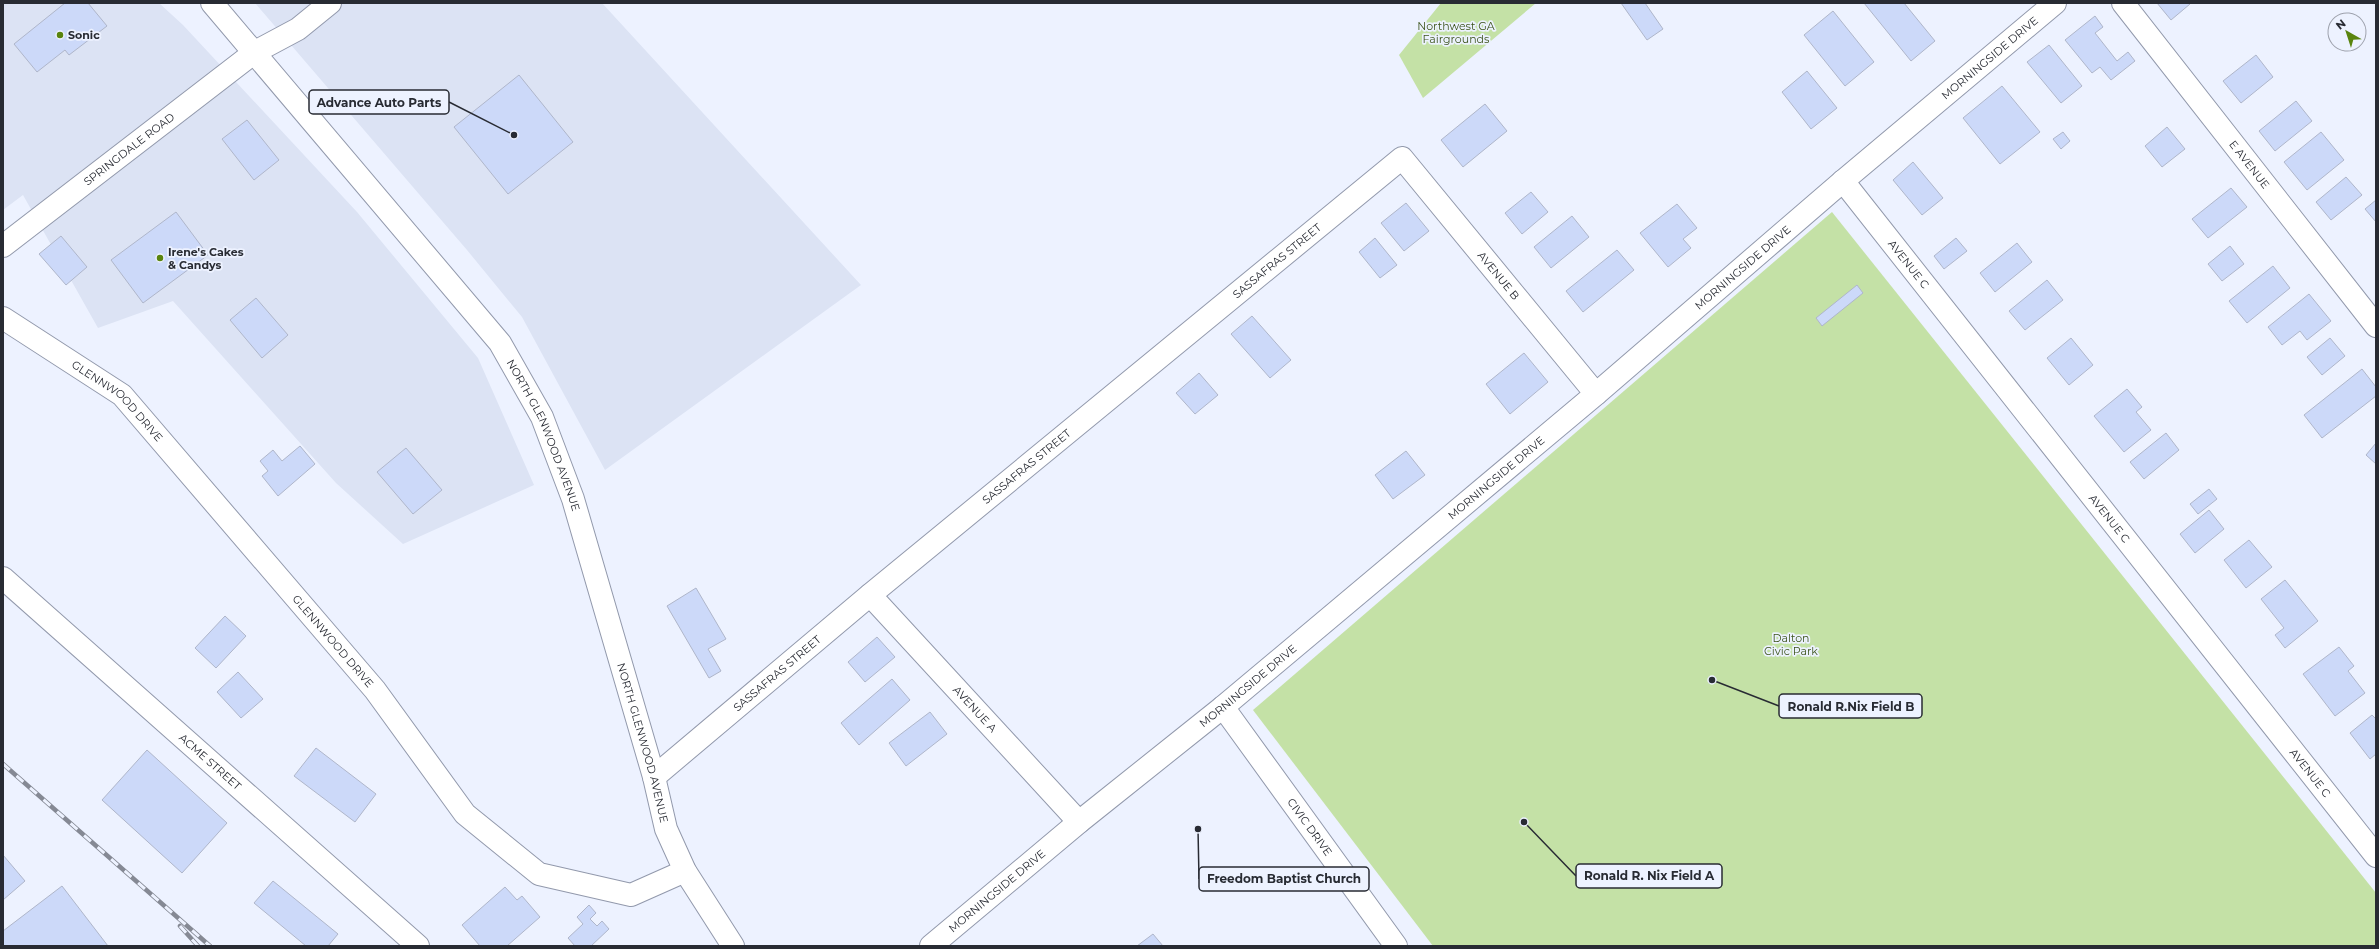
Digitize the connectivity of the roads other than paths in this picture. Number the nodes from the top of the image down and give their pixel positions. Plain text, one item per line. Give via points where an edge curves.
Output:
1 (212, 3) edge
2 (330, 3) edge
3 (2055, 3) edge
4 (2123, 3) edge
5 (254, 52) junction
6 (1402, 158) joint
7 (1842, 181) junction
8 (3, 246) edge
9 (3, 318) edge
10 (2376, 326) edge
11 (1596, 394) junction
12 (3, 578) edge
13 (870, 595) junction
14 (1223, 707) junction
15 (654, 778) junction
16 (1079, 822) junction
17 (2376, 856) edge
18 (685, 871) junction
19 (418, 946) edge
20 (733, 946) edge
21 (931, 946) edge
22 (1396, 946) edge

1 - 5 street, NORTH GLENWOOD AVENUE
2 - 5 street, SPRINGDALE ROAD via 298,29
3 - 7 street, MORNINGSIDE DRIVE
4 - 10 street, E AVENUE
5 - 8 street, SPRINGDALE ROAD
5 - 15 street, NORTH GLENWOOD AVENUE via 500,343 542,417 573,499
6 - 11 street, AVENUE B
6 - 13 street, SASSAFRAS STREET
7 - 11 street, MORNINGSIDE DRIVE
7 - 17 street, AVENUE C
9 - 18 street, GLENNWOOD DRIVE via 122,395 375,690 465,814 539,874 631,895
11 - 14 street, MORNINGSIDE DRIVE
12 - 19 street, ACME STREET
13 - 15 street, SASSAFRAS STREET
13 - 16 street, AVENUE A
14 - 16 street, MORNINGSIDE DRIVE
14 - 22 street, CIVIC DRIVE
15 - 18 street, NORTH GLENWOOD AVENUE via 666,829
16 - 21 street, MORNINGSIDE DRIVE
18 - 20 street, NORTH GLENWOOD AVENUE

